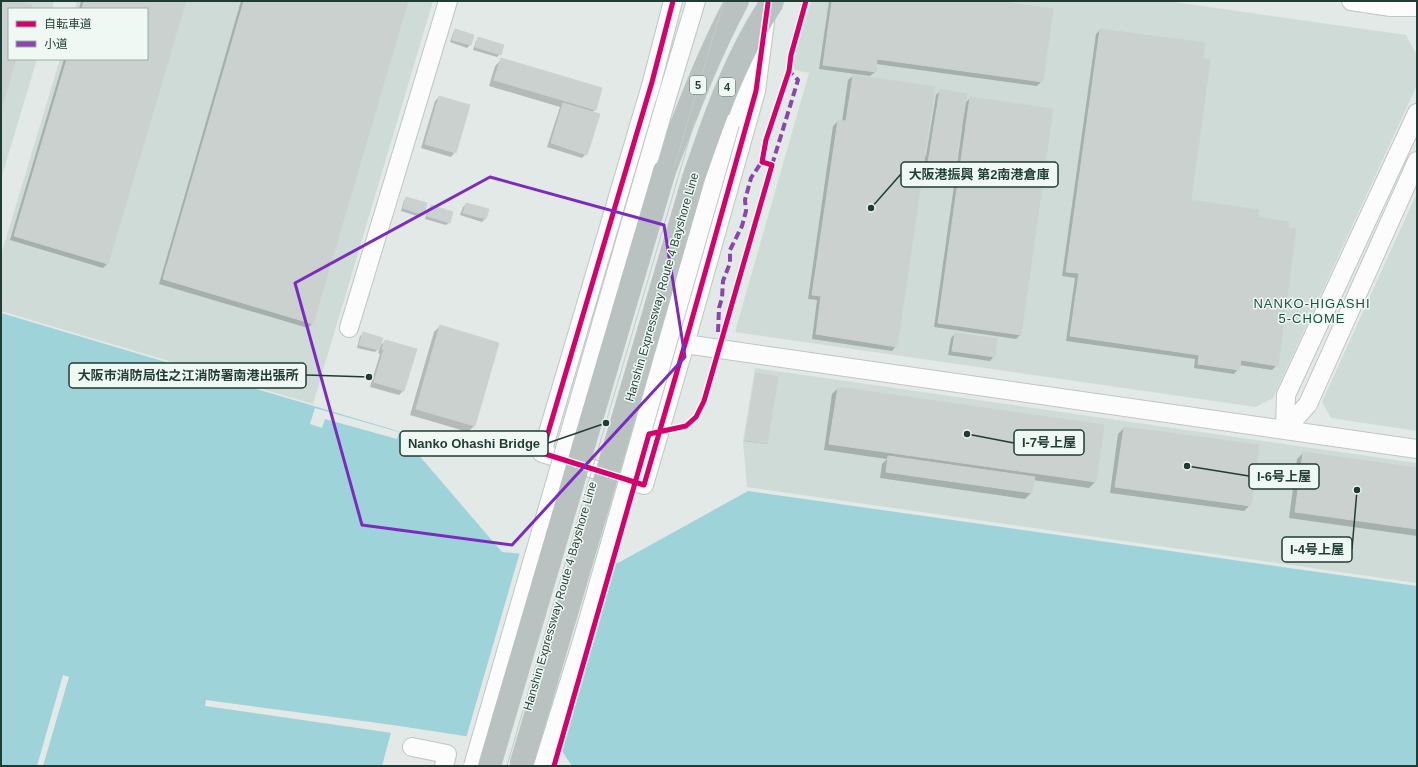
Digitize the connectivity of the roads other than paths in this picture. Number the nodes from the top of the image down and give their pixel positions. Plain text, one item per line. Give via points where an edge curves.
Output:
1 (448, 1) edge
2 (673, 1) edge
3 (696, 1) edge
4 (722, 1) edge
5 (737, 1) edge
6 (768, 1) edge
7 (1351, 1) edge
8 (1417, 7) edge
9 (1417, 113) edge
10 (1417, 161) edge
11 (664, 172) junction
12 (349, 328) dead end
13 (685, 344) junction
14 (1285, 430) junction
15 (1417, 449) edge
16 (412, 747) dead end
17 (444, 766) edge
18 (473, 766) edge
19 (489, 766) edge
20 (521, 766) edge
21 (543, 766) edge

1 - 12 street
2 - 13 street via 652,82 542,453 644,485
3 - 18 street, bridge
4 - 11 highway, Hanshin Expressway Route 4 Bayshore Line via 705,43
5 - 11 highway, 5 via 699,82
6 - 13 street via 756,91
6 - 20 highway, Hanshin Expressway Route 4 Bayshore Line / 4, bridge via 729,83 694,178
6 - 21 street, bridge via 730,124 583,638
7 - 8 street via 1391,7
9 - 14 street via 1286,395
10 - 14 street via 1308,404
11 - 19 highway, Hanshin Expressway Route 4 Bayshore Line, bridge
13 - 14 street
14 - 15 street
16 - 17 street via 447,754

